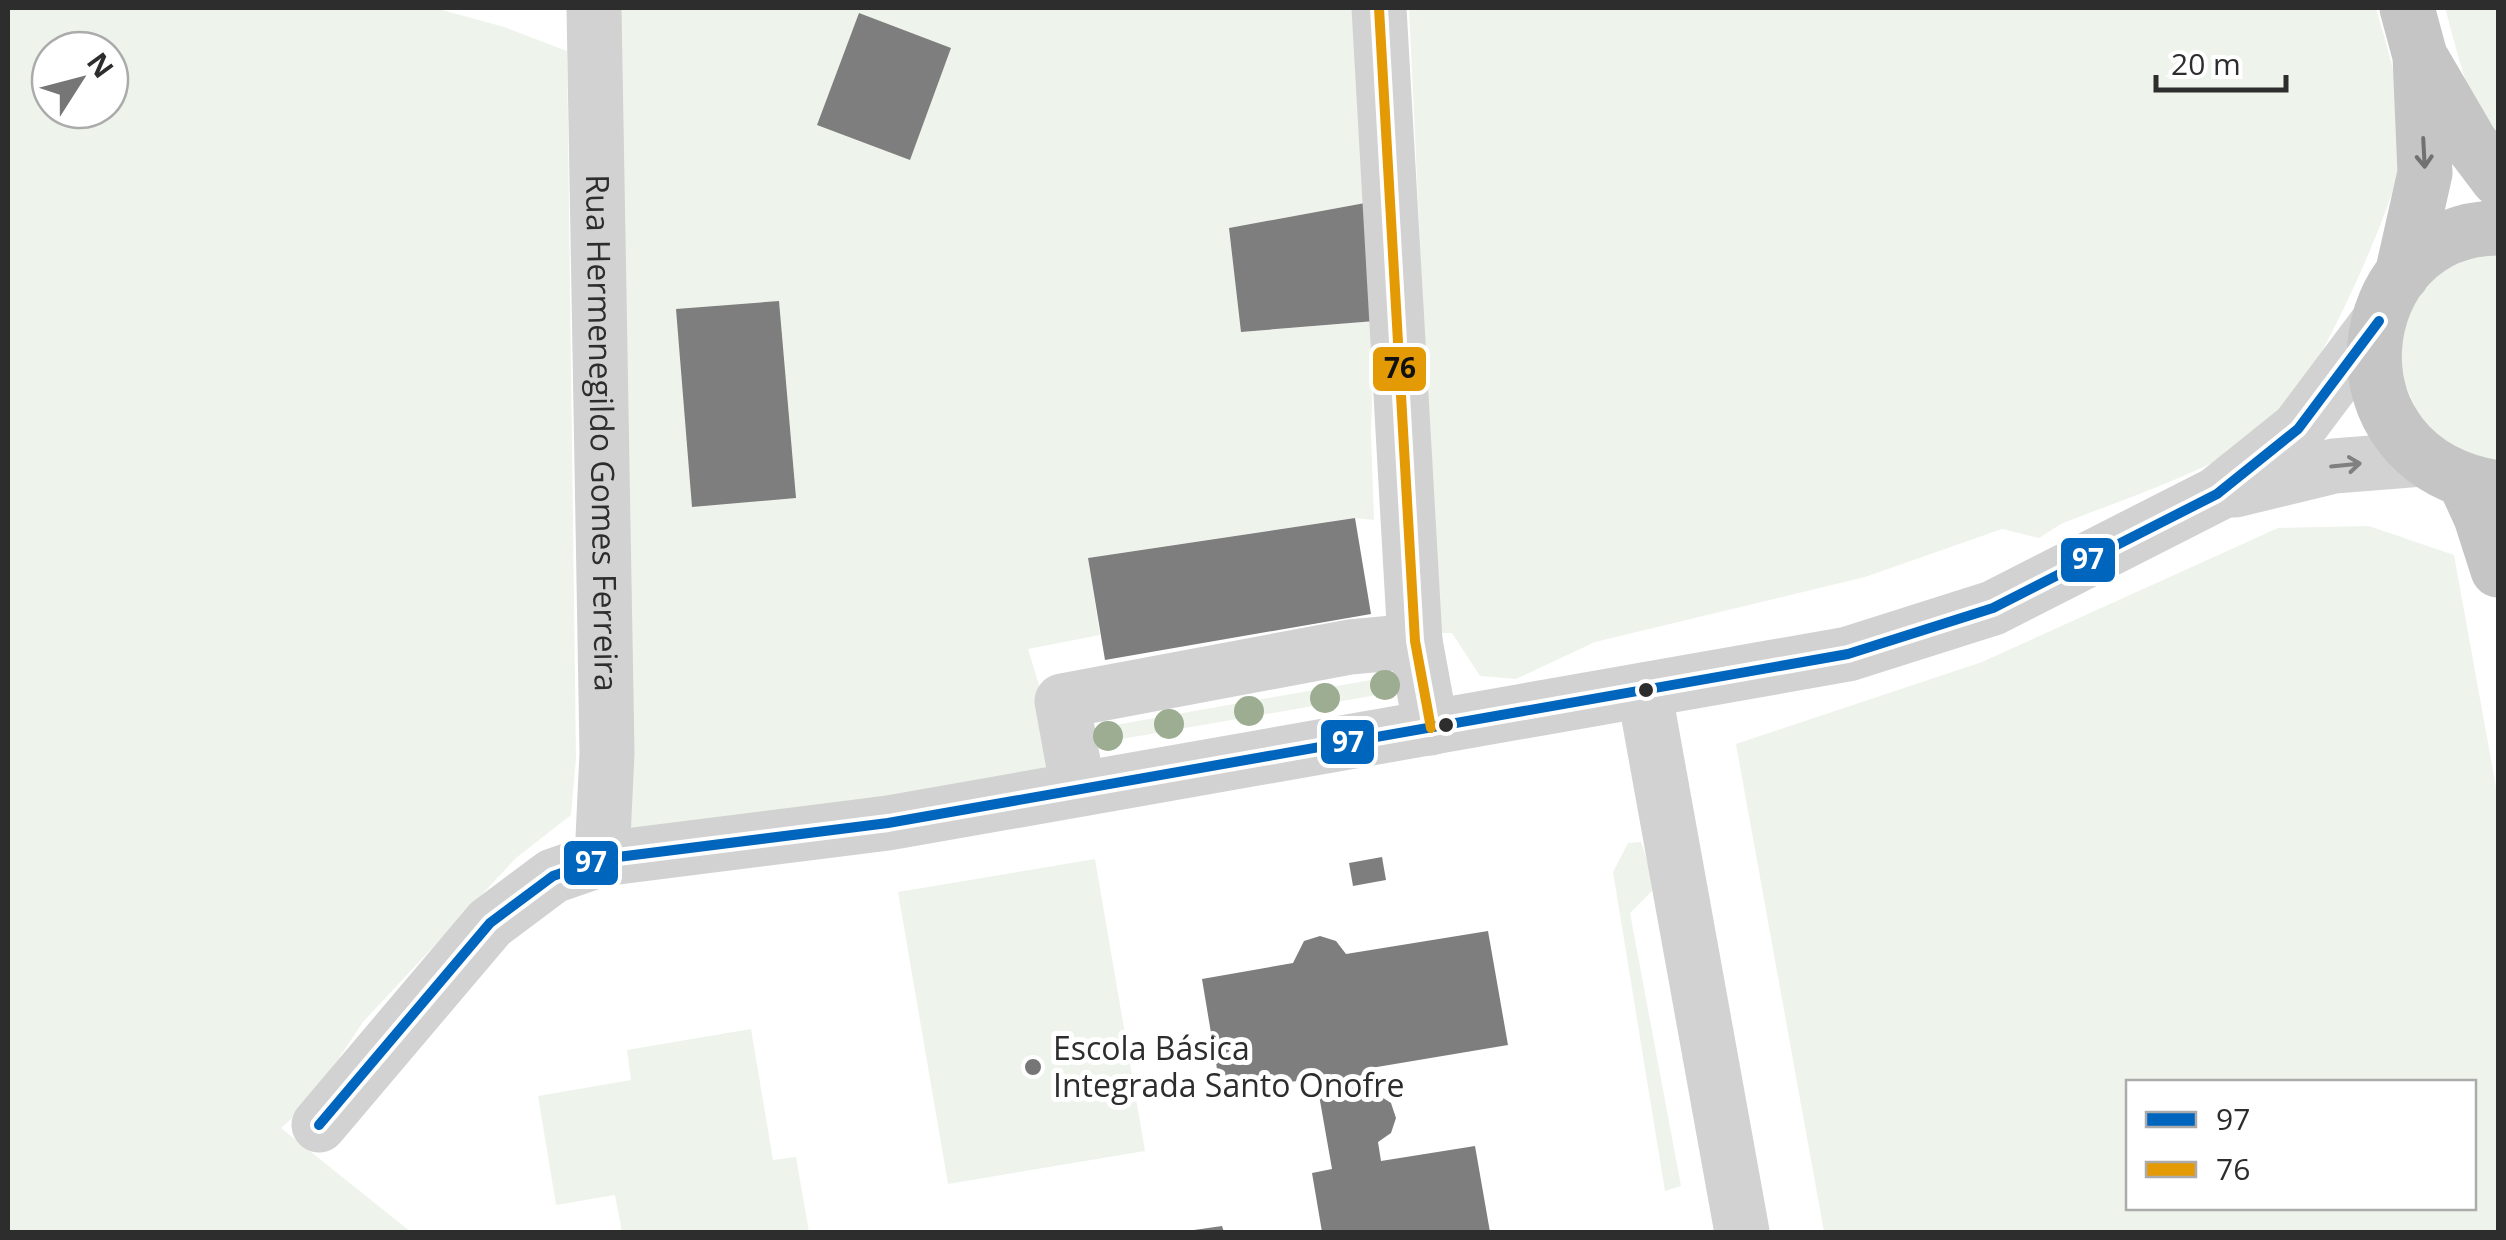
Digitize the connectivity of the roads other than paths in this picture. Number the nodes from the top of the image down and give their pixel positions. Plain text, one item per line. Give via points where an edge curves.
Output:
1 (1379, 8) edge
2 (583, 10) edge
3 (2414, 32) edge
4 (2498, 178) edge
5 (2498, 228) edge
6 (2390, 298) junction
7 (2462, 476) edge
8 (2217, 494) junction
9 (2498, 570) edge
10 (1416, 641) junction
11 (1644, 690) junction
12 (1431, 728) junction
13 (1078, 790) junction
14 (602, 859) junction
15 (319, 1125) dead end
16 (1742, 1232) edge

1 - 10 street
2 - 14 street, Rua Hermenegildo Gomes Ferreira via 607,753
3 - 4 main road via 2470,142
3 -> 6 main road via 2425,172
5 - 6 main road via 2442,242 2420,257
6 - 7 main road via 2374,372 2379,396 2404,441
6 - 8 street via 2298,430
8 -> 7 street via 2334,466
7 - 9 main road
8 - 11 street via 1993,608 1848,654
10 - 12 street
10 - 13 street via 1350,647 1062,701
11 - 12 street
11 - 16 street
12 - 13 street
13 - 14 street via 888,823
14 - 15 street via 553,876 490,923

